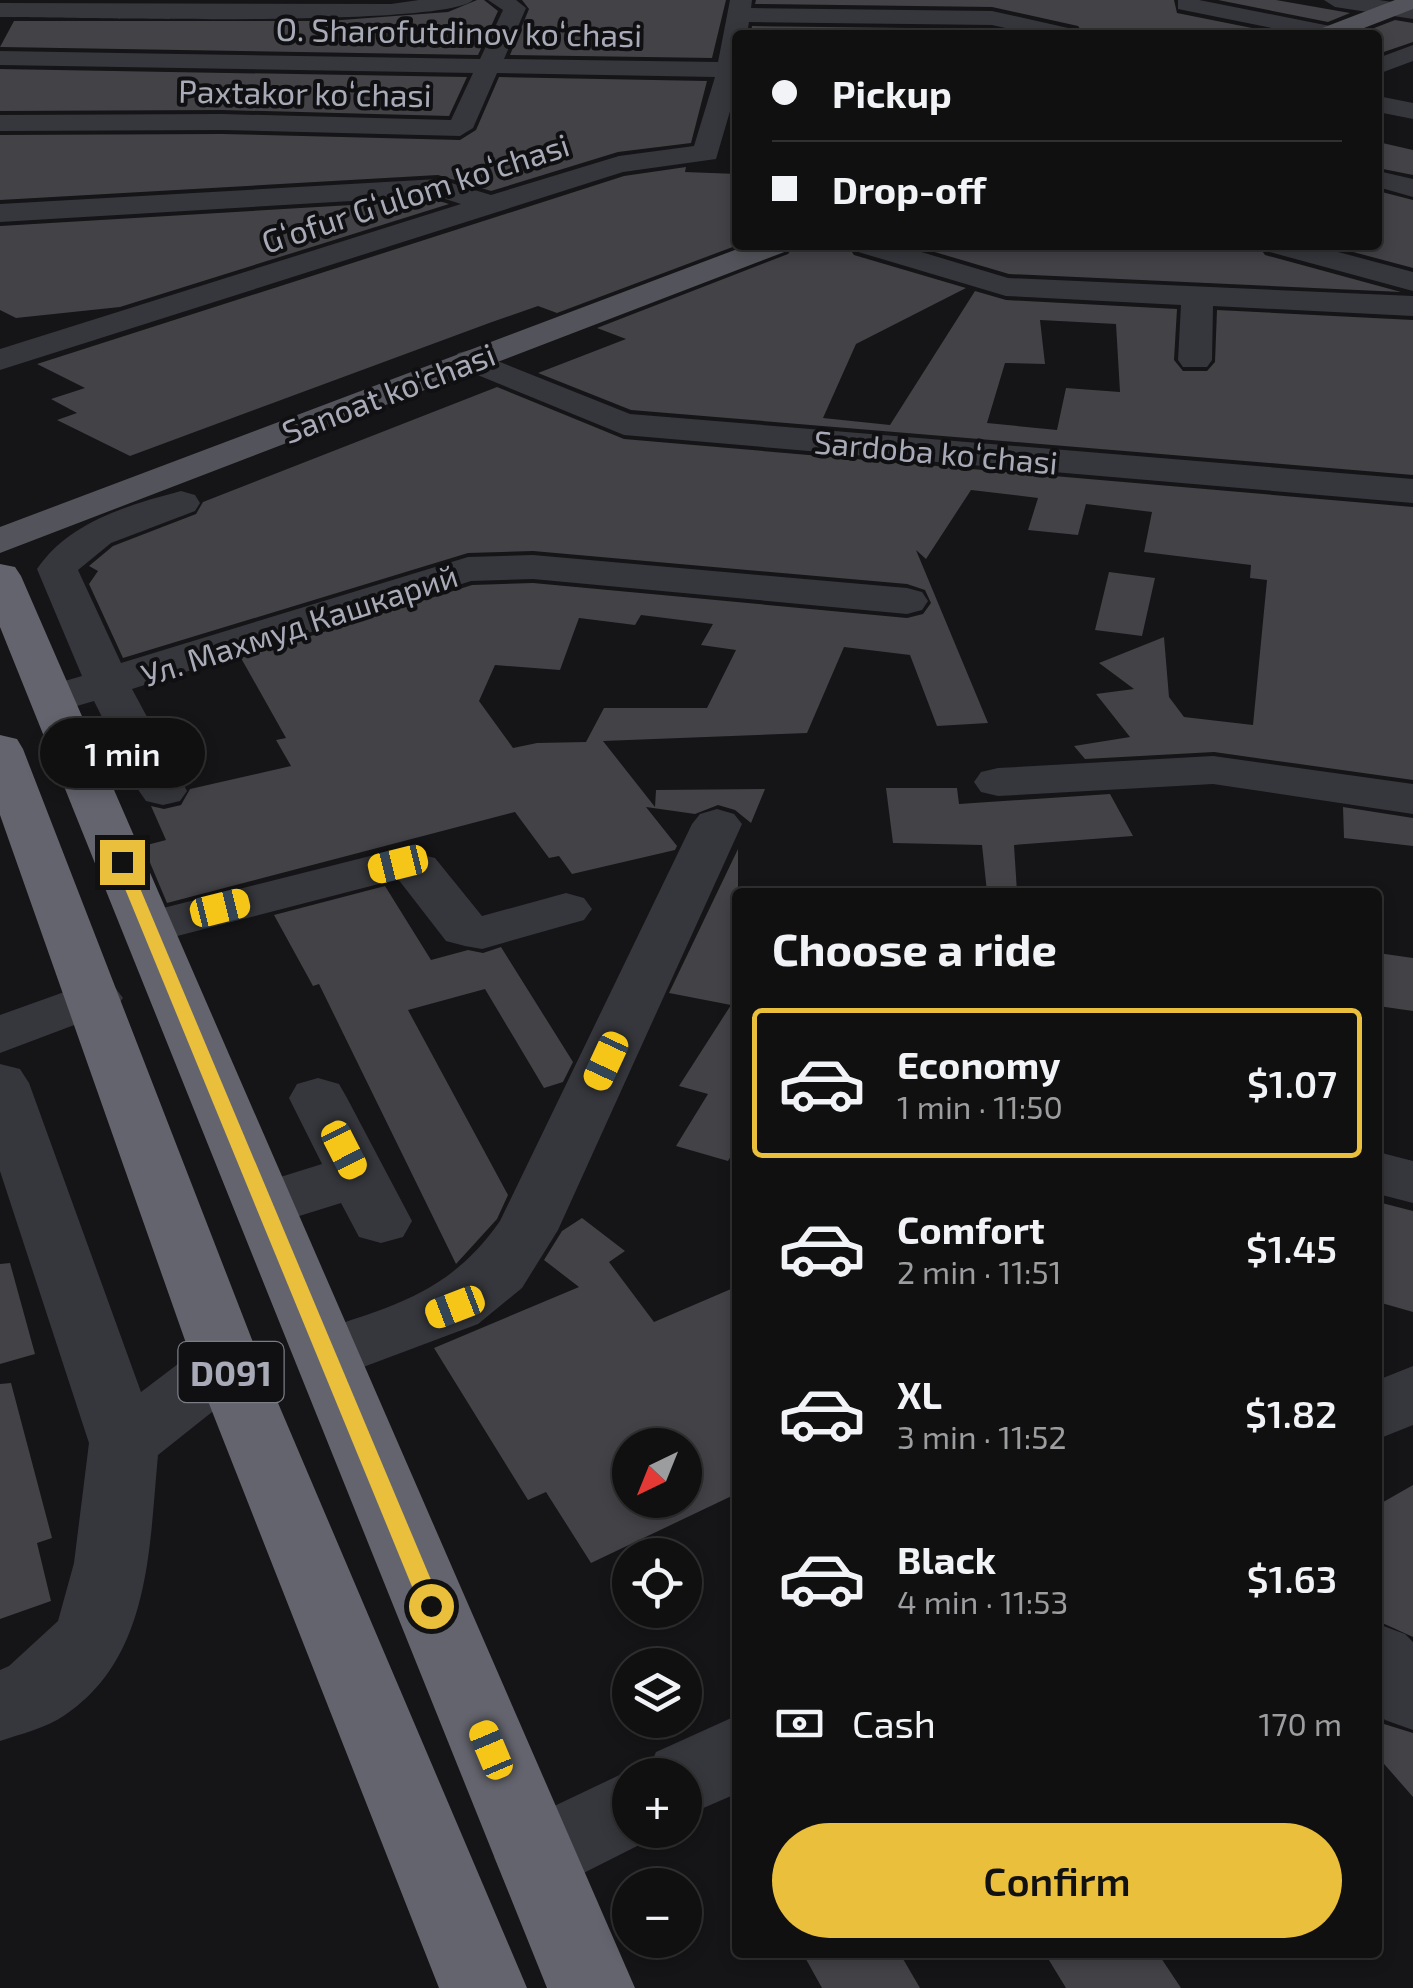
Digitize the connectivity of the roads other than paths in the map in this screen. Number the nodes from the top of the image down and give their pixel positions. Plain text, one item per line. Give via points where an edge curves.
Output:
1 (462, 0) edge
2 (1335, 0) edge
3 (507, 4) edge
4 (1186, 4) dead end
5 (430, 6) junction
6 (740, 7) edge
7 (1406, 7) edge
8 (0, 10) edge
9 (1046, 30) edge
10 (1309, 30) edge
11 (1340, 30) edge
12 (1413, 52) edge
13 (0, 58) edge
14 (1382, 65) edge
15 (490, 66) junction
16 (1382, 68) edge
17 (732, 70) edge
18 (732, 73) edge
19 (1413, 74) edge
20 (1382, 105) edge
21 (1413, 112) edge
22 (0, 123) edge
23 (460, 128) junction
24 (1382, 180) edge
25 (438, 188) junction
26 (1413, 188) edge
27 (491, 205) junction
28 (0, 213) edge
29 (763, 250) edge
30 (883, 250) edge
31 (1295, 250) edge
32 (1413, 282) edge
33 (1196, 296) junction
34 (1413, 306) edge
35 (0, 360) edge
36 (470, 360) junction
37 (1195, 360) dead end
38 (1413, 491) edge
39 (181, 503) dead end
40 (0, 542) edge
41 (0, 576) edge
42 (907, 601) dead end
43 (80, 692) junction
44 (0, 749) edge
45 (998, 782) dead end
46 (163, 790) dead end
47 (1413, 799) edge
48 (717, 824) dead end
49 (566, 910) dead end
50 (150, 926) junction
51 (94, 998) junction
52 (0, 1035) edge
53 (0, 1083) edge
54 (318, 1098) dead end
55 (1382, 1174) edge
56 (1413, 1182) edge
57 (264, 1205) junction
58 (326, 1355) junction
59 (227, 1363) junction
60 (1413, 1393) edge
61 (1382, 1410) edge
62 (124, 1443) junction
63 (1382, 1662) edge
64 (1413, 1695) edge
65 (0, 1706) edge
66 (732, 1754) edge
67 (702, 1769) edge
68 (612, 1818) edge
69 (536, 1858) junction
70 (483, 1988) edge
71 (590, 1988) edge

1 - 5 street
2 - 7 street
3 - 5 street
3 - 15 street, Paxtakor koʻchasi
4 - 10 street
5 - 8 street
6 - 9 street via 992,18
7 - 11 main road
12 - 14 street
13 - 15 street, O. Sharofutdinov koʻchasi
15 - 17 street, O. Sharofutdinov koʻchasi
15 - 23 street, Paxtakor koʻchasi
16 - 19 street
18 - 27 street, Gʻofur Gʻulom koʻchasi via 706,152 619,164
20 - 21 street
22 - 23 street, Paxtakor koʻchasi
23 - 25 street
24 - 26 street
25 - 27 street
25 - 28 street
27 - 35 street, Gʻofur Gʻulom koʻchasi
29 - 36 main road, Sanoat ko'chasi
30 - 33 street via 1006,287
31 - 32 street
33 - 34 street
33 - 37 street
36 - 38 street, Sardoba koʻchasi via 624,424
36 - 40 main road, Sanoat ko'chasi
39 - 43 street via 92,537 57,569
41 - 43 highway, D091
42 - 43 street, Ул. Махмуд Кашкарий via 532,567 468,569
43 - 46 street
43 - 50 highway, D091
44 - 51 highway, D091
45 - 47 street via 1212,770
48 - 58 street via 526,1230 499,1271 455,1307
49 - 50 street via 482,933 465,930 417,868 398,864
50 - 57 highway, D091
51 - 52 street
51 - 59 highway, D091
53 - 62 street
54 - 57 street via 369,1198
55 - 56 street
57 - 58 highway, D091
58 - 69 highway, D091
59 - 62 street
59 - 70 highway, D091
60 - 61 street
62 - 65 street via 112,1564 90,1639 37,1692
63 - 64 street
66 - 67 street
68 - 69 street
69 - 71 highway, D091

